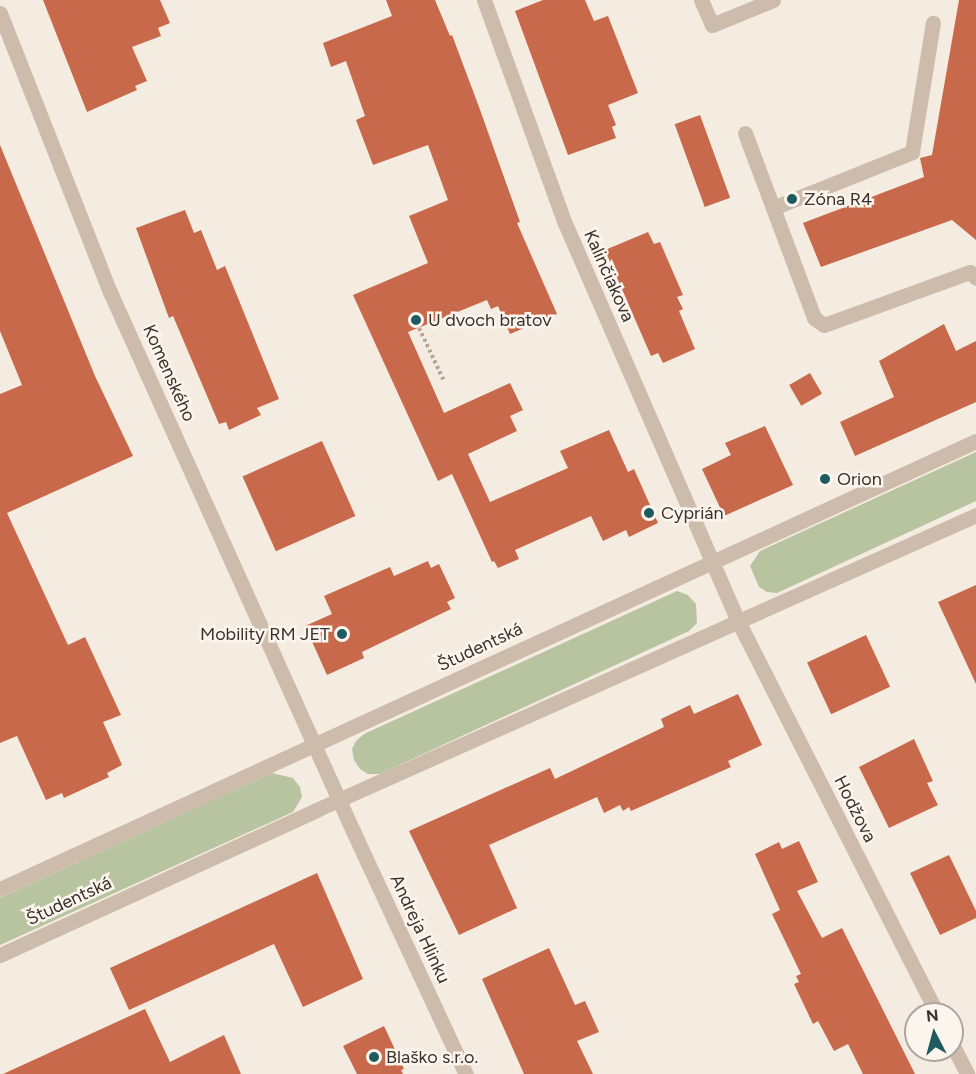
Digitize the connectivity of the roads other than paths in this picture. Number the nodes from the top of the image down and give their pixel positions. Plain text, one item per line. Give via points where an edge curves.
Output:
1 (484, 0) edge
2 (701, 0) edge
3 (773, 0) edge
4 (0, 13) edge
5 (933, 23) dead end
6 (745, 133) dead end
7 (773, 208) junction
8 (976, 278) edge
9 (976, 441) edge
10 (976, 515) edge
11 (713, 562) junction
12 (738, 621) junction
13 (314, 745) junction
14 (339, 800) junction
15 (0, 889) edge
16 (0, 955) edge
17 (931, 1002) edge
18 (466, 1074) edge

1 - 11 street, Kalinčiakova via 564,221
2 - 3 street via 712,25
4 - 13 street, Komenského via 110,292
5 - 7 street via 912,152
6 - 7 street
7 - 8 street via 814,318 824,325 970,273
9 - 11 street, Študentská
10 - 12 street, Študentská
11 - 12 street, Kalinčiakova
11 - 13 street, Študentská
12 - 14 street, Študentská
12 - 17 street, Hodžova
13 - 14 street, Komenského
13 - 15 street, Študentská
14 - 16 street, Študentská
14 - 18 street, Andreja Hlinku

